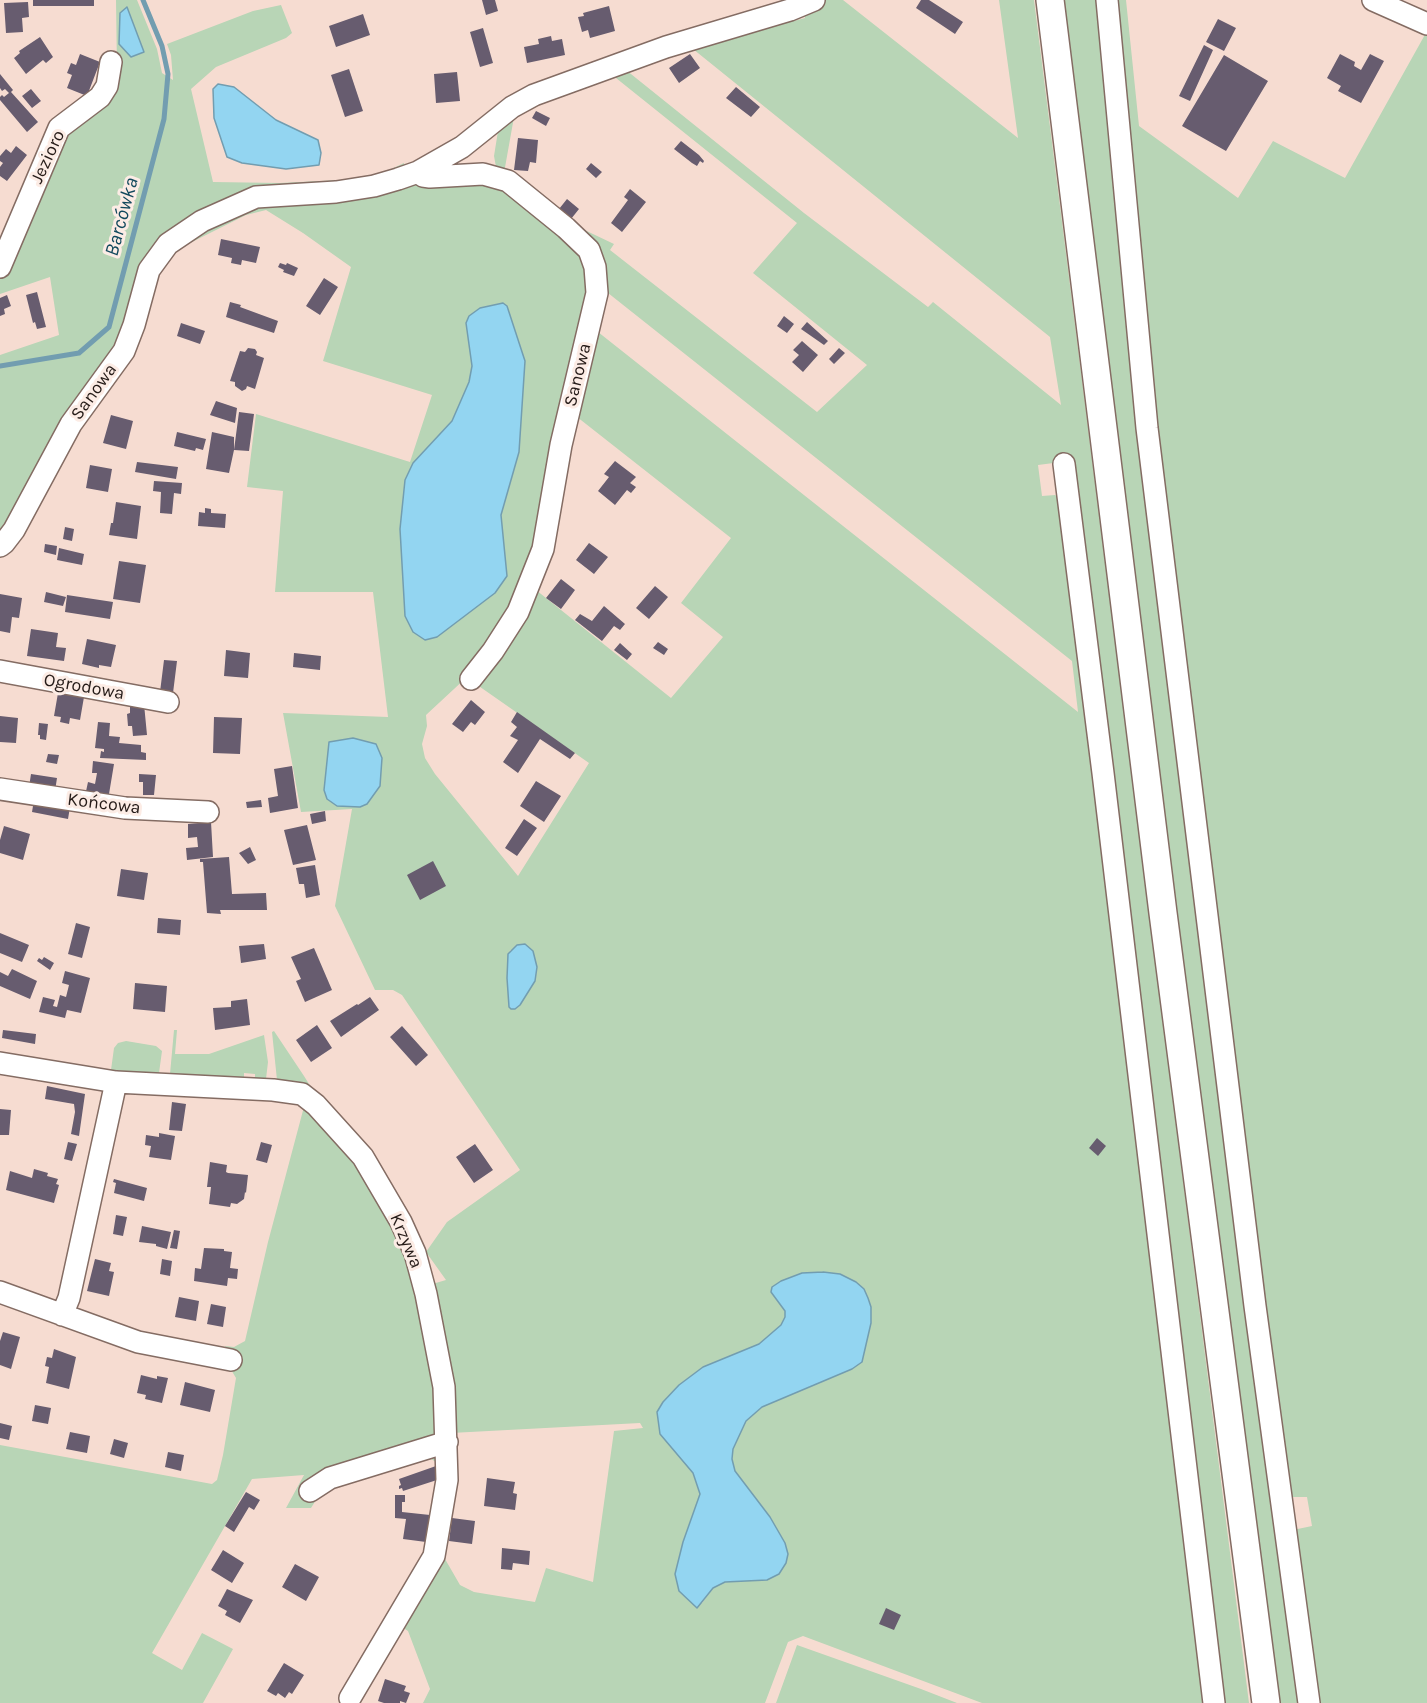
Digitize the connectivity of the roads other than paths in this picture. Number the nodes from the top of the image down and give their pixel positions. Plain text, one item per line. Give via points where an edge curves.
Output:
1 (814, 0) edge
2 (1050, 0) edge
3 (1107, 0) edge
4 (1373, 0) edge
5 (1427, 24) edge
6 (111, 62) dead end
7 (418, 172) junction
8 (0, 267) edge
9 (1064, 464) dead end
10 (0, 546) edge
11 (0, 671) edge
12 (471, 679) dead end
13 (168, 702) dead end
14 (0, 789) edge
15 (208, 812) dead end
16 (0, 1063) edge
17 (116, 1082) junction
18 (0, 1292) edge
19 (62, 1315) junction
20 (231, 1360) dead end
21 (447, 1442) junction
22 (310, 1491) dead end
23 (350, 1698) dead end
24 (1214, 1703) edge
25 (1266, 1703) edge
26 (1309, 1703) edge

1 - 7 street, Sanowa via 666,47 534,95 512,107 462,147
2 - 25 main road
3 - 26 street via 1147,428 1251,1271
4 - 5 street
6 - 8 street, Jezioro via 107,86 100,97 59,128
7 - 10 street, Sanowa via 374,186 336,192 256,197 202,221 168,244 149,270 124,351 71,424 14,530
7 - 12 street, Sanowa via 430,177 483,174 508,182 589,250 595,267 597,293 561,445 543,549 518,612
9 - 24 street
11 - 13 street, Ogrodowa
14 - 15 street, Końcowa via 125,808
16 - 17 street, Krzywa
17 - 19 street
17 - 21 street, Krzywa via 273,1090 302,1095 316,1105 363,1157 415,1253 444,1387
18 - 19 street
19 - 20 street via 138,1342
21 - 22 street via 330,1478
21 - 23 street, Krzywa via 447,1480 434,1556

